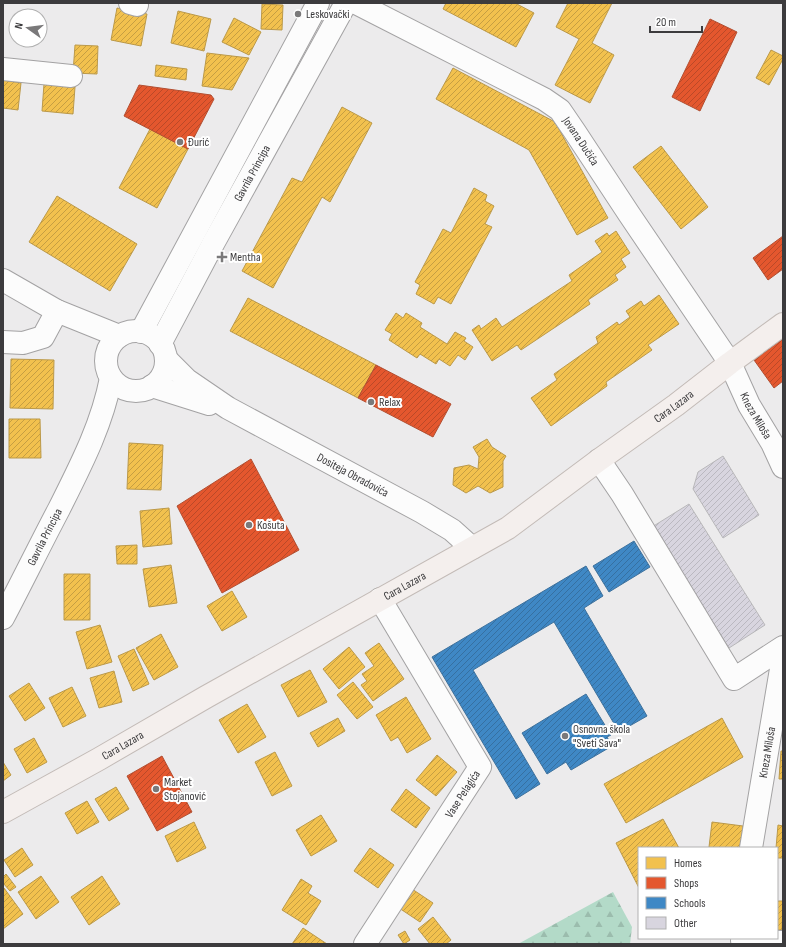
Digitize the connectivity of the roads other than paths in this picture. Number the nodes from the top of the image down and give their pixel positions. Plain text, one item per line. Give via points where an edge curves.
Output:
1 (318, 3) edge
2 (346, 3) edge
3 (356, 3) edge
4 (3, 69) edge
5 (71, 76) dead end
6 (3, 280) edge
7 (57, 311) junction
8 (783, 324) edge
9 (141, 332) junction
10 (119, 336) junction
11 (3, 342) edge
12 (163, 352) junction
13 (106, 356) junction
14 (730, 363) junction
15 (110, 378) junction
16 (145, 389) junction
17 (228, 408) junction
18 (85, 456) junction
19 (599, 460) junction
20 (783, 466) edge
21 (472, 548) junction
22 (380, 599) junction
23 (3, 618) edge
24 (783, 647) edge
25 (783, 657) edge
26 (775, 746) edge
27 (3, 812) edge
28 (751, 847) edge
29 (742, 941) edge
30 (783, 942) edge
31 (365, 944) edge

1 - 9 street, Gavrila Principa
2 - 12 street, Gavrila Principa via 214,242
3 - 14 street, Jovana Dučića via 544,99 560,110
4 - 5 street
6 - 7 street
7 - 10 street
7 - 11 street via 43,337 23,343
7 - 13 street
8 - 14 main road, Cara Lazara
9 - 10 street
9 - 12 street via 155,338
10 - 13 street via 108,348
12 - 16 street via 163,374 158,381
12 - 17 street, Dositeja Obradovića via 187,380
13 - 15 street
14 - 19 main road, Cara Lazara
14 - 20 street, Kneza Miloša via 749,405
15 - 16 street via 122,389
15 - 18 street, Gavrila Principa via 107,399
16 - 17 street, Dositeja Obradovića
16 - 18 street, Gavrila Principa via 120,407
17 - 21 street, Dositeja Obradovića via 422,512 452,530
18 - 23 street, Gavrila Principa
19 - 21 main road, Cara Lazara via 508,528
19 - 24 street via 734,679
21 - 22 main road, Cara Lazara
22 - 27 main road, Cara Lazara
22 - 31 street, Vase Pelagića via 480,767
25 - 26 street, Kneza Miloša
26 - 28 street, Kneza Miloša
29 - 30 street

